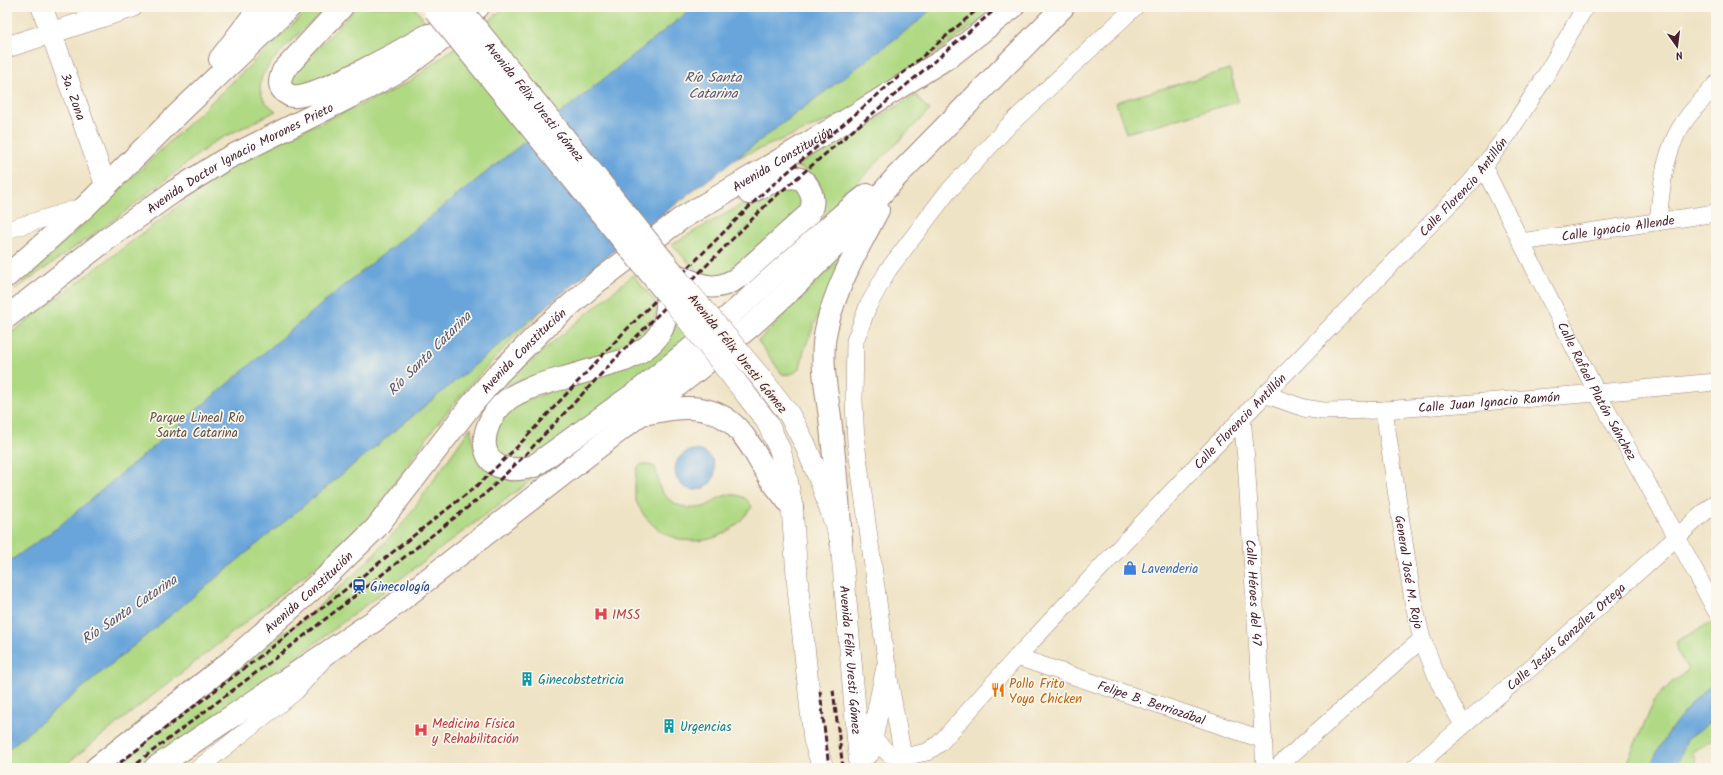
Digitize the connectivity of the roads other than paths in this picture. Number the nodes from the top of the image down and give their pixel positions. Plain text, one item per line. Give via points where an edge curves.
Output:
1 (42, 7) edge
2 (132, 7) edge
3 (260, 7) edge
4 (290, 7) edge
5 (342, 7) edge
6 (459, 7) edge
7 (471, 7) edge
8 (478, 7) edge
9 (1013, 7) edge
10 (1063, 7) edge
11 (1135, 7) edge
12 (1585, 7) edge
13 (434, 9) edge
14 (53, 37) junction
15 (7, 47) edge
16 (7, 57) edge
17 (1716, 84) edge
18 (177, 116) junction
19 (1484, 168) junction
20 (897, 176) junction
21 (106, 186) junction
22 (86, 206) junction
23 (1716, 213) edge
24 (682, 218) junction
25 (1658, 222) junction
26 (7, 230) edge
27 (1521, 242) junction
28 (674, 274) junction
29 (7, 276) edge
30 (667, 294) junction
31 (7, 317) edge
32 (1716, 382) edge
33 (1597, 393) junction
34 (1264, 394) junction
35 (1384, 410) junction
36 (640, 414) junction
37 (1242, 418) junction
38 (1716, 502) edge
39 (792, 507) junction
40 (1677, 537) junction
41 (841, 541) junction
42 (1716, 611) edge
43 (1422, 639) junction
44 (329, 652) junction
45 (1017, 657) junction
46 (887, 667) junction
47 (1463, 725) junction
48 (814, 740) junction
49 (1264, 740) junction
50 (866, 757) edge
51 (903, 757) junction
52 (96, 768) edge
53 (155, 768) edge
54 (199, 768) edge
55 (810, 768) edge
56 (823, 768) edge
57 (1265, 768) edge
58 (1276, 768) edge
59 (1414, 768) edge

1 - 14 main road, 3a. Zona
2 - 14 main road
3 - 18 highway
4 - 18 highway
5 - 7 highway via 283,72 280,86 284,92 291,96 302,96 338,82 405,49
6 - 28 highway, Avenida Félix Uresti Gómez, bridge
8 - 31 highway, Avenida Doctor Ignacio Morones Prieto via 404,68 224,160 173,192 107,239
9 - 24 highway, Avenida Constitución via 953,54
10 - 20 highway
11 - 46 street via 1009,125 946,194 888,270 868,306 855,340 856,442
12 - 19 street, Calle Florencio Antillón via 1543,80
13 - 30 highway, Avenida Félix Uresti Gómez, bridge
14 - 15 main road
14 - 16 main road
14 - 21 main road, 3a. Zona
17 - 25 street via 1675,137 1663,178
18 - 21 highway
19 - 27 street, Calle Rafael Platón Sánchez
19 - 34 street, Calle Florencio Antillón via 1374,284
20 - 30 highway via 842,214 737,309 634,394 534,466 521,470 506,470 490,460 486,452 486,432 490,420 508,400 519,392 625,360 642,351 659,336 664,327
20 - 36 highway via 839,242 795,286 752,325
20 - 41 highway via 846,273 825,331 825,375 838,489
21 - 22 highway
22 - 26 street
22 - 29 highway
23 - 25 street, Calle Ignacio Allende
24 - 28 highway via 718,208 782,178 803,180 813,198 813,206 808,214 729,284 708,287
24 - 52 highway, Avenida Constitución via 597,282 521,350 468,409 376,528 325,578 231,661
25 - 27 street, Calle Ignacio Allende
27 - 33 street, Calle Rafael Platón Sánchez
28 - 41 main road, Avenida Félix Uresti Gómez, bridge via 789,414 821,483
30 - 39 main road, Avenida Félix Uresti Gómez, bridge via 767,422 780,450
32 - 33 street, Calle Juan Ignacio Ramón
33 - 35 street, Calle Juan Ignacio Ramón
33 - 40 street, Calle Rafael Platón Sánchez
34 - 35 street, Calle Juan Ignacio Ramón via 1304,408 1323,411
34 - 37 street, Calle Florencio Antillón
35 - 43 street, General José M. Rojo via 1413,601
36 - 39 highway via 689,408 719,414 732,422 744,435
36 - 44 highway via 380,616
37 - 45 street, Calle Florencio Antillón
37 - 49 street, Calle Héroes del 47
38 - 40 street, Calle Jesús González Ortega
39 - 48 main road, Avenida Félix Uresti Gómez
40 - 42 street, Calle Rafael Platón Sánchez
40 - 47 street, Calle Jesús González Ortega
41 - 50 main road, Avenida Félix Uresti Gómez via 856,720
43 - 47 street, General José M. Rojo via 1439,682
43 - 58 street
44 - 53 highway
44 - 54 street via 296,691
45 - 49 street, Felipe B. Berriozábal
45 - 51 street, Calle Florencio Antillón via 940,743 927,752
46 - 50 main road
46 - 51 street
47 - 59 street, Calle Jesús González Ortega
48 - 55 main road
48 - 56 main road, Avenida Félix Uresti Gómez
49 - 57 street, Calle Héroes del 47
50 - 51 street via 889,754

